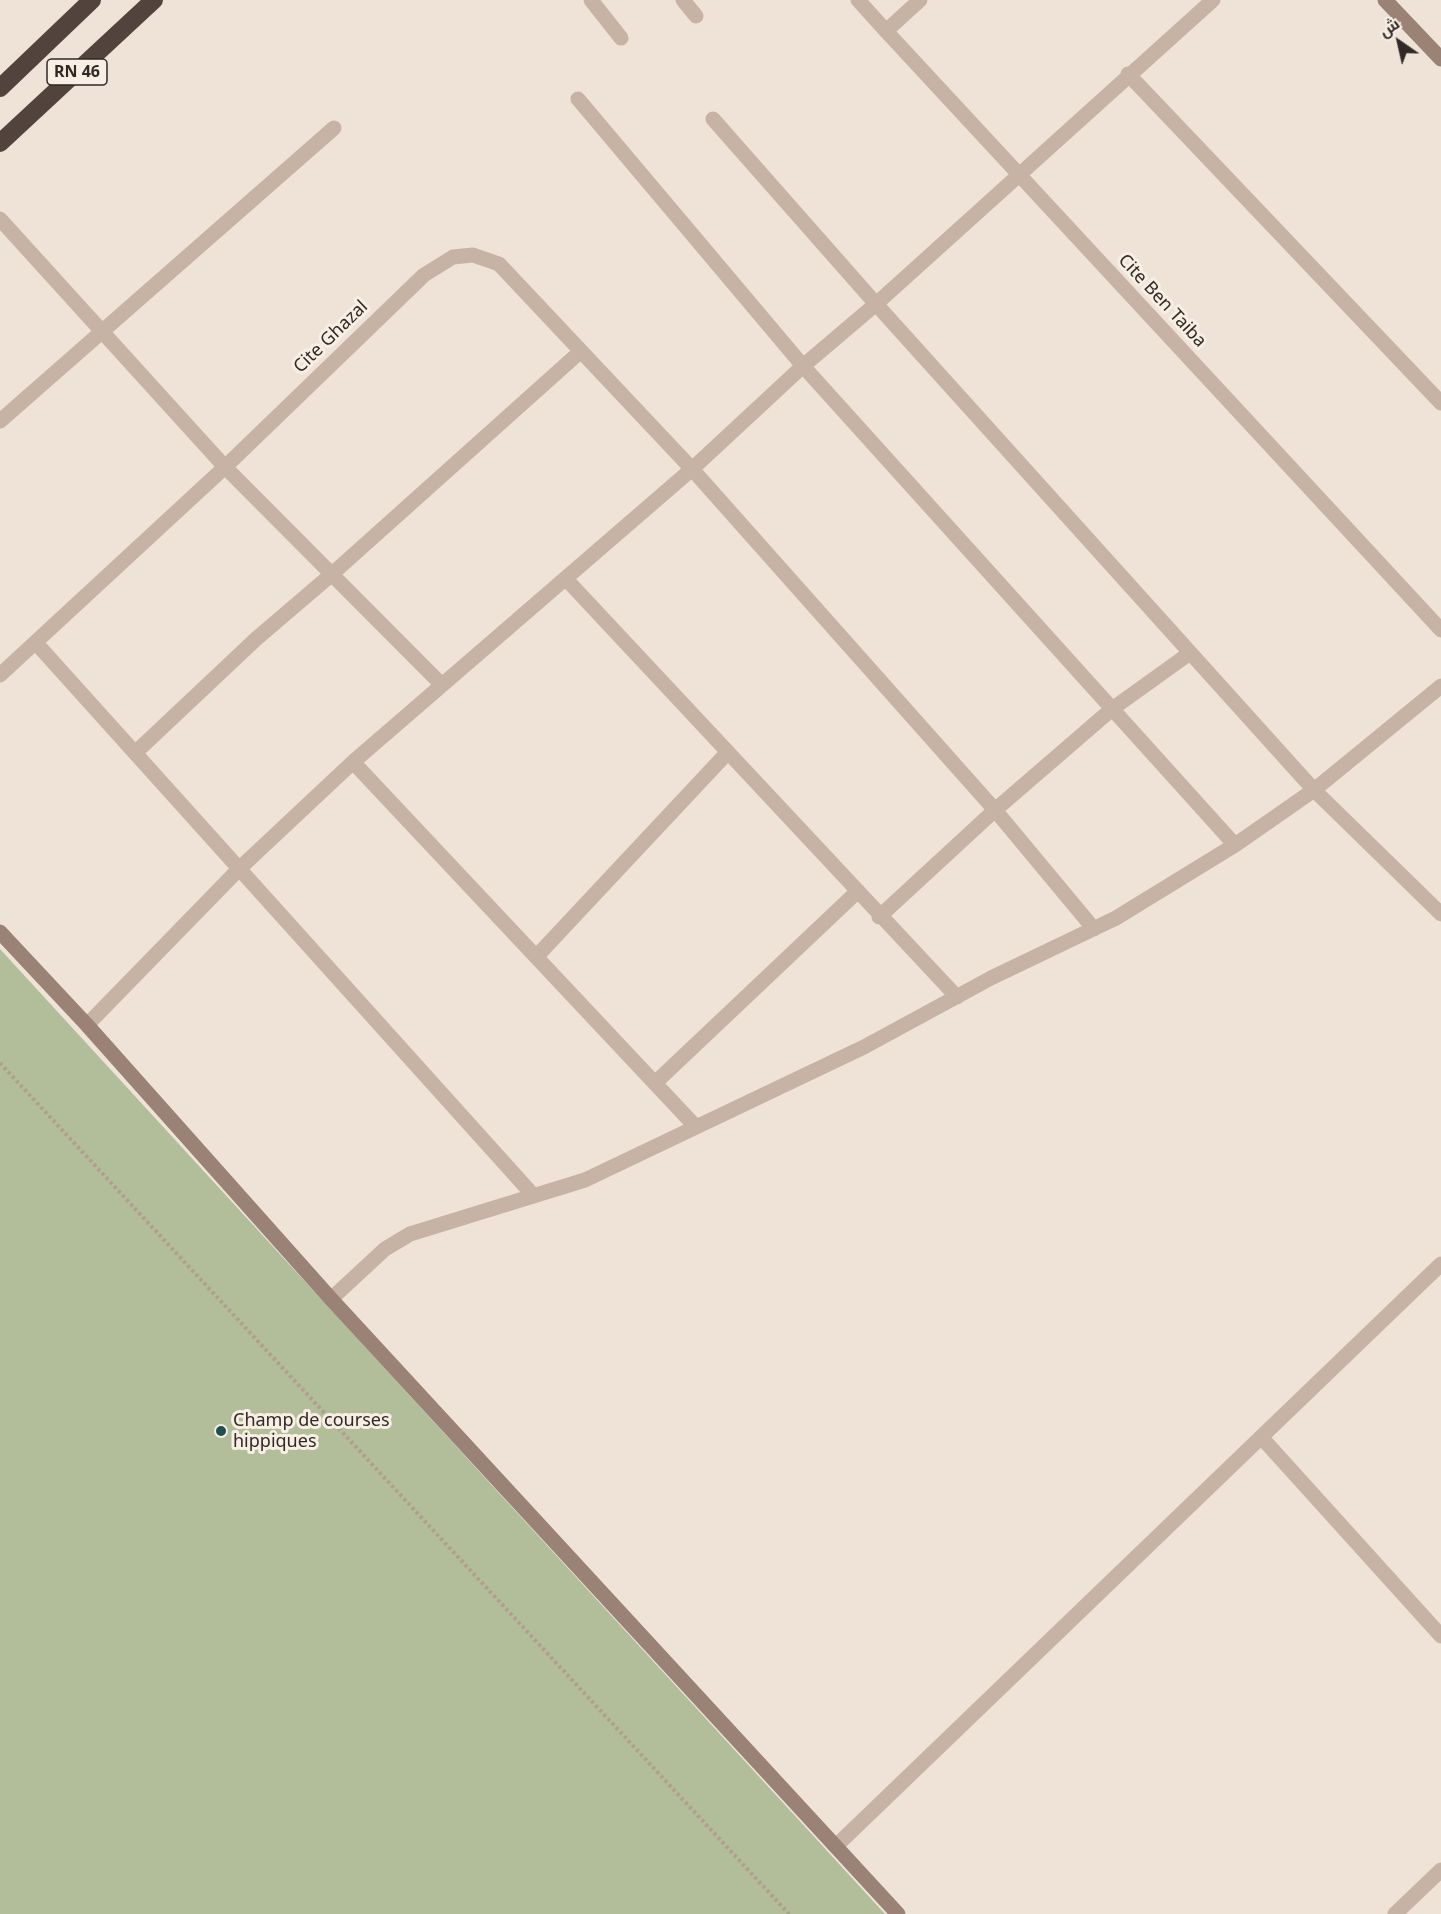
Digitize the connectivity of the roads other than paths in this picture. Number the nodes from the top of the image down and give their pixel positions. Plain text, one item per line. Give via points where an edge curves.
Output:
1 (92, 0) edge
2 (154, 0) edge
3 (591, 0) edge
4 (683, 0) edge
5 (858, 0) edge
6 (920, 0) edge
7 (1213, 0) edge
8 (1385, 0) edge
9 (696, 16) dead end
10 (886, 31) junction
11 (621, 38) dead end
12 (1441, 59) edge
13 (1128, 74) junction
14 (0, 88) edge
15 (578, 99) dead end
16 (713, 119) dead end
17 (334, 128) dead end
18 (0, 143) edge
19 (1018, 175) junction
20 (0, 219) edge
21 (876, 304) junction
22 (103, 332) junction
23 (581, 351) junction
24 (803, 366) junction
25 (1441, 403) edge
26 (0, 421) edge
27 (225, 467) junction
28 (692, 469) junction
29 (332, 574) junction
30 (566, 579) junction
31 (1441, 630) edge
32 (36, 643) junction
33 (1190, 653) junction
34 (0, 675) edge
35 (442, 685) junction
36 (1441, 686) edge
37 (1112, 709) junction
38 (728, 752) junction
39 (135, 753) junction
40 (353, 762) junction
41 (1314, 790) junction
42 (995, 810) junction
43 (1235, 845) junction
44 (240, 868) junction
45 (858, 891) junction
46 (1441, 914) edge
47 (879, 917) junction
48 (1094, 929) junction
49 (0, 932) edge
50 (536, 957) junction
51 (957, 997) junction
52 (87, 1024) junction
53 (655, 1083) junction
54 (696, 1127) junction
55 (533, 1195) junction
56 (1441, 1264) edge
57 (331, 1299) junction
58 (1262, 1438) junction
59 (1441, 1636) edge
60 (837, 1846) junction
61 (1441, 1870) edge
62 (898, 1914) edge
63 (1395, 1914) edge

1 - 14 highway, RN 46
2 - 18 highway, RN 46
3 - 11 street
4 - 9 street
5 - 10 street, Cite Ben Taiba
6 - 10 street
7 - 13 street
8 - 12 street
10 - 19 street, Cite Ben Taiba
13 - 19 street
13 - 25 street
15 - 24 street
16 - 21 street
17 - 22 street
19 - 21 street
19 - 31 street, Cite Ben Taiba
20 - 22 street
21 - 24 street
21 - 33 street
22 - 26 street
22 - 27 street
23 - 27 street, Cite Ghazal via 499,264 473,255 453,257 424,275
23 - 28 street, Cite Ghazal
23 - 29 street
24 - 28 street
24 - 37 street
27 - 29 street
27 - 32 street, Cite Ghazal
28 - 30 street
28 - 42 street, Cite Ghazal
29 - 35 street
29 - 39 street via 256,639
30 - 35 street
30 - 38 street
32 - 34 street, Cite Ghazal
32 - 39 street
33 - 37 street
33 - 41 street
35 - 40 street
36 - 41 street
37 - 42 street
37 - 43 street
38 - 45 street
38 - 50 street
39 - 44 street
40 - 44 street
40 - 50 street
41 - 43 street
41 - 46 street
42 - 47 street
42 - 48 street, Cite Ghazal
43 - 48 street
44 - 52 street
44 - 55 street
45 - 47 street
45 - 53 street
47 - 51 street
48 - 51 street
49 - 52 street
50 - 53 street
51 - 54 street via 864,1047
52 - 57 street
53 - 54 street
54 - 55 street via 585,1180
55 - 57 street via 410,1234 385,1249
56 - 58 street
57 - 60 street
58 - 59 street
58 - 60 street
60 - 62 street
61 - 63 street

